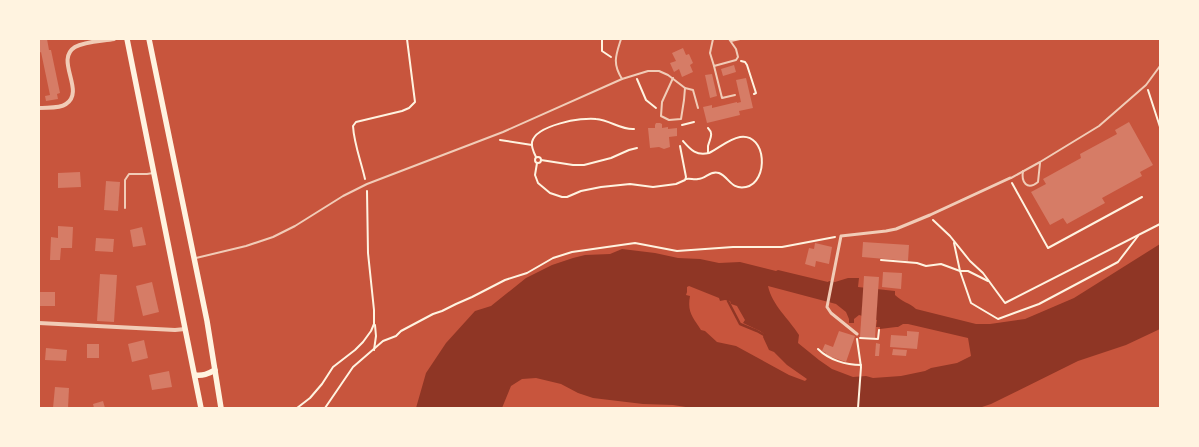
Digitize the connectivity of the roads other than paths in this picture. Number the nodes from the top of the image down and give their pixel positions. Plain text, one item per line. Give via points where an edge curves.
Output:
1 (114, 39) edge
2 (127, 39) edge
3 (149, 39) edge
4 (621, 39) edge
5 (713, 39) edge
6 (740, 39) edge
7 (730, 40) edge
8 (714, 66) junction
9 (1160, 66) edge
10 (673, 78) junction
11 (622, 79) junction
12 (685, 88) junction
13 (735, 95) dead end
14 (39, 108) edge
15 (698, 108) dead end
16 (1040, 162) junction
17 (1023, 171) junction
18 (154, 173) junction
19 (1010, 178) joint
20 (125, 208) dead end
21 (194, 258) junction
22 (39, 322) edge
23 (185, 329) junction
24 (857, 336) road end
25 (215, 370) junction
26 (195, 375) junction
27 (201, 408) edge
28 (221, 408) edge

1 - 14 street via 76,46 67,60 72,96 61,106
2 - 18 main road
3 - 21 main road
4 - 11 lane via 616,69
5 - 8 lane via 710,53
6 - 7 lane
7 - 8 lane via 739,56
8 - 13 lane via 722,98
9 - 16 lane via 1146,85 1099,126
10 - 11 lane via 664,72 648,71
10 - 12 lane
10 - 12 lane via 662,102 660,116 669,120 681,119
11 - 21 lane via 488,138 367,184 273,237
12 - 15 lane via 693,90
16 - 17 lane
16 - 17 lane via 1036,184 1031,186 1023,182
17 - 19 lane
18 - 20 lane via 128,174
18 - 23 main road
19 - 24 street via 891,230 841,236 827,306 829,312
21 - 25 main road
22 - 23 street
23 - 26 main road
25 - 26 main road via 202,376
25 - 28 main road
26 - 27 main road

